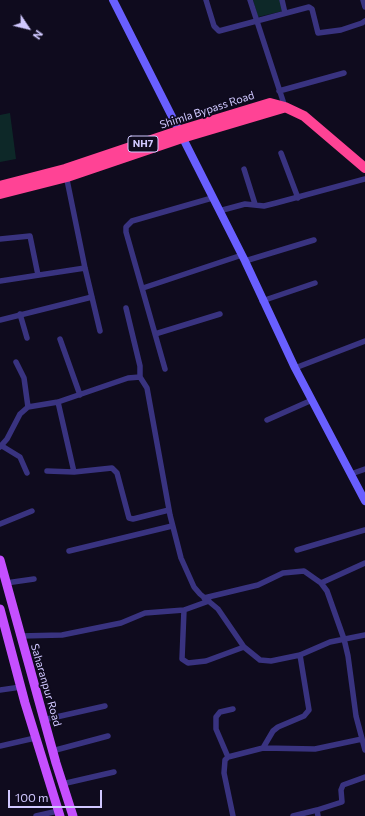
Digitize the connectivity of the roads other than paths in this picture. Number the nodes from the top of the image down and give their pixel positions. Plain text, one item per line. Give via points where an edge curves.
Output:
1 (113, 0) edge
2 (206, 0) edge
3 (250, 0) edge
4 (282, 0) edge
5 (363, 0) edge
6 (365, 7) edge
7 (285, 13) junction
8 (365, 21) edge
9 (256, 22) junction
10 (344, 73) dead end
11 (279, 91) junction
12 (285, 107) junction
13 (180, 134) junction
14 (281, 153) dead end
15 (365, 168) edge
16 (244, 169) dead end
17 (66, 173) junction
18 (365, 179) edge
19 (0, 186) edge
20 (0, 194) edge
21 (212, 198) junction
22 (298, 198) junction
23 (255, 204) junction
24 (219, 211) junction
25 (0, 239) edge
26 (314, 240) dead end
27 (243, 258) junction
28 (85, 268) junction
29 (38, 275) junction
30 (0, 281) edge
31 (315, 283) dead end
32 (143, 288) junction
33 (92, 297) junction
34 (262, 301) junction
35 (126, 308) dead end
36 (20, 314) junction
37 (220, 314) dead end
38 (0, 320) edge
39 (100, 331) dead end
40 (155, 334) junction
41 (27, 338) dead end
42 (60, 339) dead end
43 (365, 341) edge
44 (16, 362) dead end
45 (295, 368) junction
46 (165, 369) dead end
47 (140, 377) junction
48 (80, 395) junction
49 (312, 400) junction
50 (58, 402) junction
51 (28, 407) junction
52 (267, 420) dead end
53 (1, 446) edge
54 (365, 469) edge
55 (47, 471) dead end
56 (74, 472) junction
57 (27, 473) dead end
58 (352, 474) junction
59 (365, 501) edge
60 (169, 510) junction
61 (32, 511) dead end
62 (0, 524) edge
63 (172, 526) junction
64 (365, 530) edge
65 (297, 550) dead end
66 (69, 551) dead end
67 (0, 560) edge
68 (365, 563) edge
69 (34, 579) dead end
70 (6, 583) junction
71 (321, 583) junction
72 (207, 600) junction
73 (0, 609) edge
74 (184, 610) junction
75 (365, 635) edge
76 (20, 636) junction
77 (344, 639) junction
78 (244, 647) junction
79 (300, 655) junction
80 (21, 687) junction
81 (0, 690) edge
82 (105, 706) dead end
83 (233, 709) dead end
84 (43, 720) junction
85 (108, 736) dead end
86 (35, 738) junction
87 (362, 739) junction
88 (0, 746) edge
89 (263, 748) junction
90 (365, 750) edge
91 (52, 752) junction
92 (228, 757) junction
93 (114, 772) dead end
94 (365, 777) edge
95 (62, 784) junction
96 (317, 813) edge
97 (59, 814) edge
98 (36, 816) edge
99 (73, 816) edge
100 (233, 816) edge
101 (293, 816) edge

1 - 13 street
2 - 9 street via 217,30
3 - 9 street
4 - 7 street
5 - 6 street
7 - 8 street via 311,7 318,33 341,30
7 - 9 street
9 - 11 street
10 - 11 street
11 - 12 street
12 - 13 highway, Shimla Bypass Road / NH7
12 - 15 highway via 304,116
13 - 17 highway, Shimla Bypass Road / NH7
13 - 21 street
14 - 22 street
16 - 23 street
17 - 19 highway, Shimla Bypass Road / NH7
17 - 20 highway, Shimla Bypass Road / NH7
17 - 28 street
18 - 22 street
21 - 24 street
21 - 32 street via 132,221 127,225 126,232
22 - 23 street via 264,206
23 - 24 street
24 - 27 street
25 - 29 street via 30,236
26 - 27 street
27 - 32 street
27 - 34 street
28 - 29 street
28 - 33 street
29 - 30 street
31 - 34 street
32 - 40 street
33 - 36 street
33 - 39 street
34 - 45 street
35 - 47 street via 140,366
36 - 38 street
36 - 41 street
37 - 40 street
40 - 46 street
42 - 48 street
43 - 45 street
44 - 51 street via 24,378
45 - 49 street
47 - 48 street via 128,378
47 - 60 street via 147,388
48 - 50 street
49 - 52 street
49 - 58 street
50 - 51 street
50 - 56 street
51 - 53 street via 20,414
53 - 57 street via 20,457
54 - 58 street
55 - 56 street
56 - 60 street via 115,470 118,473 127,515 131,519
58 - 59 street
60 - 63 street
61 - 62 street
63 - 66 street
63 - 72 street via 177,548 188,575 194,587
64 - 65 street
67 - 70 main road, Saharanpur Road
68 - 71 street
69 - 70 street
70 - 76 main road, Saharanpur Road
71 - 72 street via 304,571 283,573 258,585
71 - 77 street via 327,591
72 - 74 street
72 - 78 street via 224,616
73 - 80 main road
74 - 76 street via 145,613 121,623 62,635
74 - 78 street via 181,656 185,662 206,661
75 - 77 street
76 - 84 main road, Saharanpur Road
77 - 79 street
77 - 87 street
78 - 79 street via 265,661
79 - 89 street via 309,710 304,716 273,731
80 - 81 street
80 - 86 main road
82 - 84 street
83 - 92 street via 220,712 216,717 216,729
84 - 91 main road, Saharanpur Road
85 - 91 street
86 - 88 street
86 - 97 main road
87 - 89 street via 315,750
87 - 90 street
89 - 92 street
91 - 95 main road, Saharanpur Road
92 - 100 street via 225,760 224,773
93 - 95 street
94 - 96 street via 343,785 342,802
95 - 99 main road, Saharanpur Road
96 - 101 street
97 - 98 street

